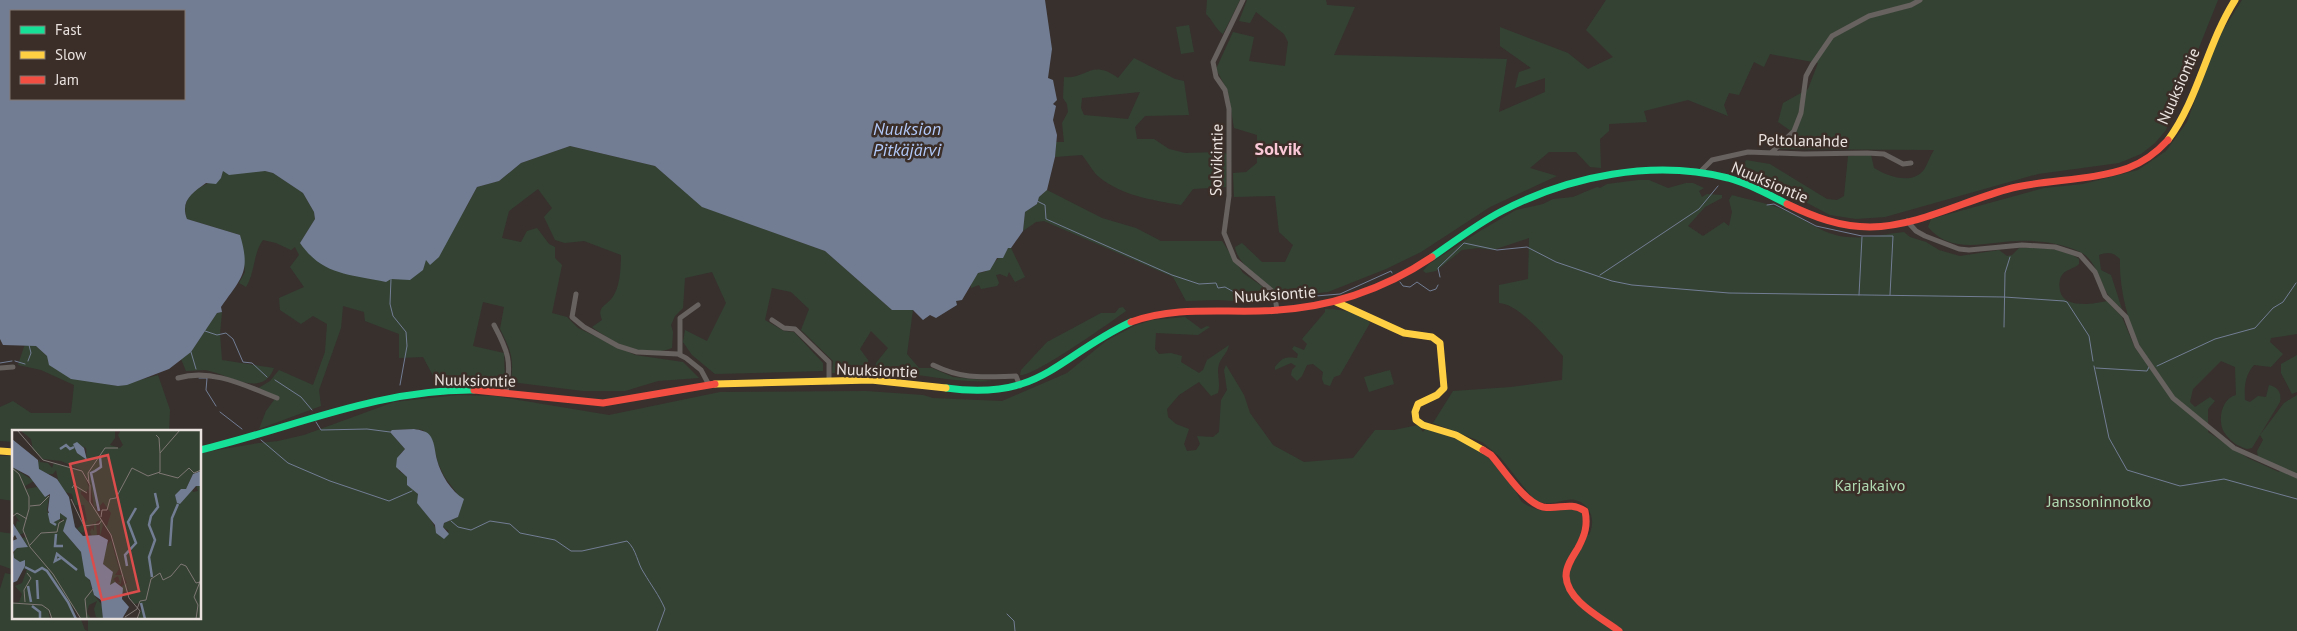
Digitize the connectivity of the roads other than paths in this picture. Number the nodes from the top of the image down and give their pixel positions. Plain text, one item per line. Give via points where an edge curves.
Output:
1 (1244, 0) edge
2 (1920, 0) edge
3 (2235, 0) edge
4 (1772, 152) junction
5 (1910, 163) dead end
6 (1700, 172) junction
7 (1907, 220) junction
8 (576, 294) dead end
9 (1336, 302) junction
10 (698, 306) dead end
11 (1277, 311) junction
12 (772, 320) dead end
13 (494, 325) dead end
14 (680, 355) junction
15 (933, 365) dead end
16 (14, 367) dead end
17 (0, 368) edge
18 (178, 378) dead end
19 (829, 382) junction
20 (709, 385) junction
21 (1020, 386) junction
22 (506, 392) junction
23 (277, 398) dead end
24 (201, 450) edge
25 (2297, 476) edge
26 (1619, 631) edge

1 - 11 street, Solvikintie via 1213,62 1216,77 1227,99 1230,127 1229,196 1224,234 1235,260 1271,290
2 - 4 street via 1869,16 1832,36 1806,76 1801,113 1794,132
3 - 7 street, Nuuksiontie via 2217,31 2178,125 2151,155 2120,171 2015,188
4 - 5 street, Peltolanahde via 1884,154 1903,164
4 - 6 street, Peltolanahde via 1748,152 1712,160
6 - 7 street, Nuuksiontie via 1746,185 1834,223 1876,227
6 - 9 street, Nuuksiontie via 1626,173 1556,188 1490,217 1394,280
7 - 25 street via 1924,236 1959,249 2029,245 2055,247 2080,255 2095,272 2105,296 2126,317 2137,346 2173,398 2234,448
8 - 14 street via 572,317 601,337 637,352
9 - 11 street, Nuuksiontie
9 - 26 street via 1404,332 1432,337 1440,343 1444,388 1418,404 1416,420 1456,435 1491,455 1532,503 1546,507 1576,505 1585,511 1586,532 1569,565 1566,580 1574,594
10 - 14 street via 680,318
11 - 21 street, Nuuksiontie via 1189,310 1144,317 1117,327 1051,373
12 - 19 street via 784,328 795,329 829,362
13 - 22 street via 507,350 510,365
14 - 20 street via 694,362
15 - 21 street via 953,375 1016,376
16 - 17 street
18 - 23 street via 196,374 212,376
19 - 20 street, Nuuksiontie
19 - 21 street, Nuuksiontie via 897,382 980,392
20 - 22 street, Nuuksiontie via 606,403
22 - 24 street, Nuuksiontie via 445,390 382,398

